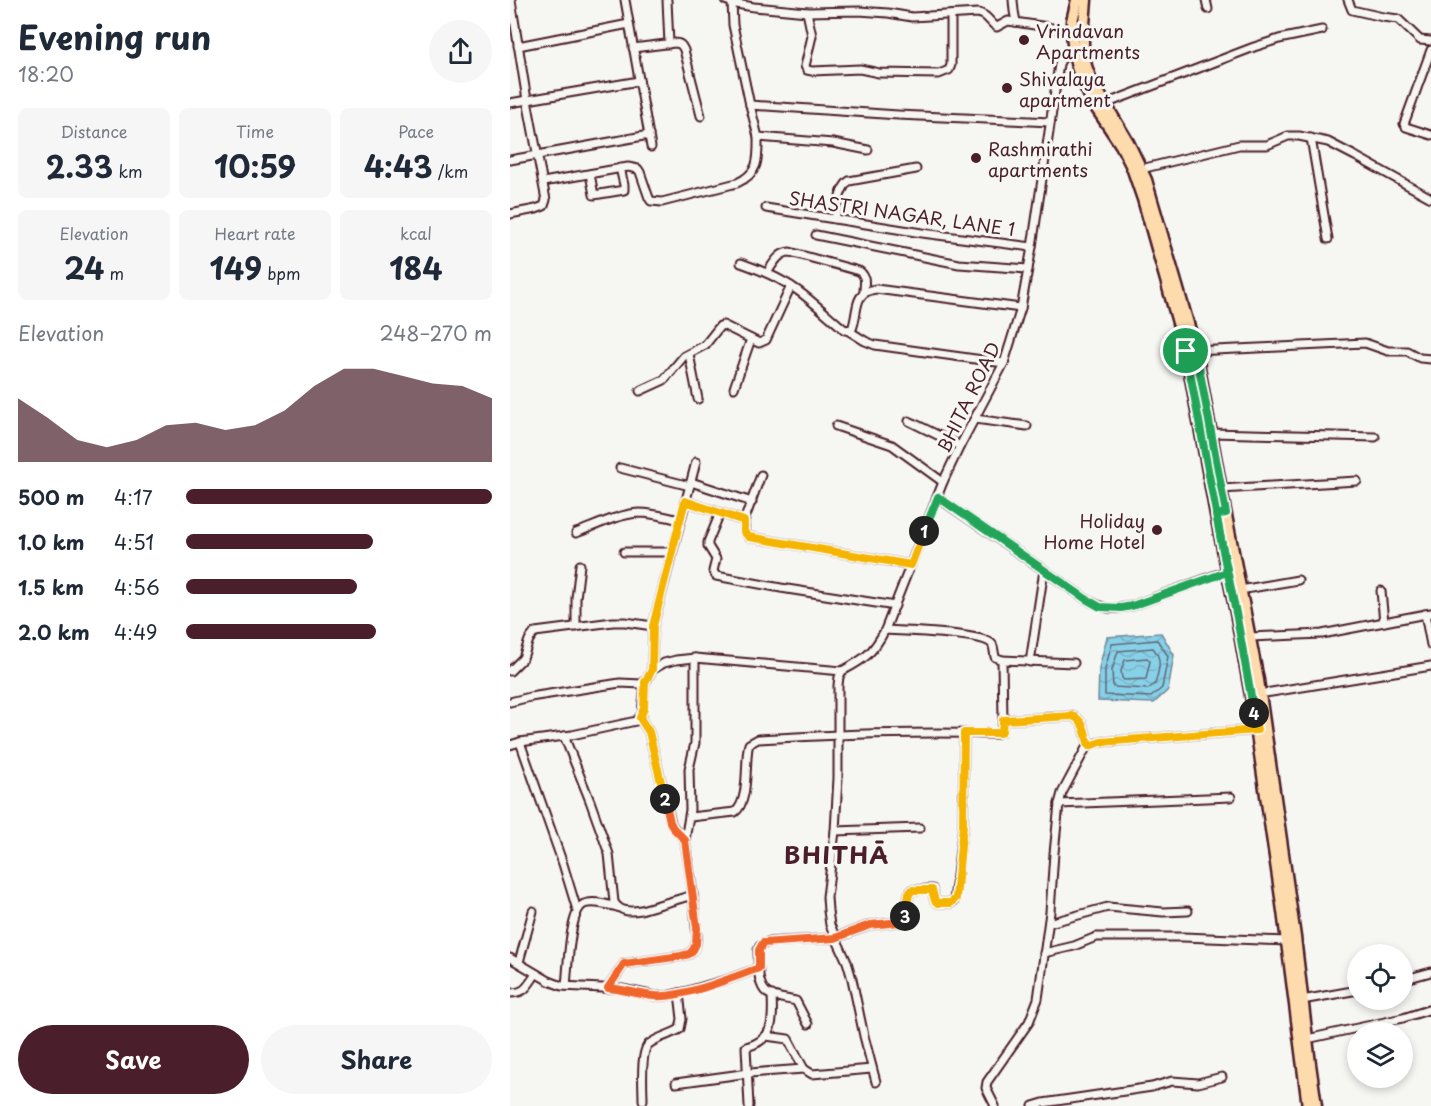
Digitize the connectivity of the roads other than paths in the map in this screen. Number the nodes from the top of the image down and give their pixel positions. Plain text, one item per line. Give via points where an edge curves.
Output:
1 (511, 0) edge
2 (625, 0) edge
3 (667, 0) edge
4 (1013, 0) edge
5 (1077, 0) edge
6 (1086, 0) edge
7 (1206, 0) edge
8 (1347, 0) edge
9 (727, 1) edge
10 (1208, 9) dead end
11 (807, 12) junction
12 (951, 15) junction
13 (1016, 22) junction
14 (629, 24) junction
15 (513, 26) edge
16 (1322, 30) dead end
17 (1072, 33) junction
18 (1431, 41) edge
19 (669, 44) junction
20 (518, 46) junction
21 (633, 48) junction
22 (1431, 50) edge
23 (1079, 53) junction
24 (639, 81) junction
25 (527, 100) junction
26 (510, 103) edge
27 (1105, 104) junction
28 (750, 105) junction
29 (701, 116) dead end
30 (1050, 122) junction
31 (649, 135) junction
32 (1431, 135) edge
33 (758, 136) junction
34 (1311, 138) junction
35 (651, 147) dead end
36 (868, 150) dead end
37 (538, 155) junction
38 (510, 160) edge
39 (620, 168) junction
40 (916, 169) dead end
41 (1142, 169) junction
42 (590, 174) junction
43 (543, 182) junction
44 (1431, 198) edge
45 (766, 208) dead end
46 (510, 214) edge
47 (835, 219) junction
48 (816, 235) dead end
49 (1328, 240) dead end
50 (1032, 247) junction
51 (741, 263) dead end
52 (1028, 269) junction
53 (767, 273) junction
54 (791, 286) junction
55 (864, 292) junction
56 (1021, 308) junction
57 (849, 331) junction
58 (751, 339) junction
59 (1191, 351) junction
60 (689, 354) junction
61 (1431, 359) edge
62 (1004, 363) junction
63 (734, 388) dead end
64 (640, 391) dead end
65 (698, 399) dead end
66 (975, 419) junction
67 (909, 421) dead end
68 (836, 426) dead end
69 (1026, 426) dead end
70 (1211, 434) junction
71 (1375, 437) dead end
72 (960, 446) junction
73 (696, 462) dead end
74 (620, 468) dead end
75 (761, 475) dead end
76 (1357, 481) dead end
77 (943, 482) junction
78 (690, 484) junction
79 (1221, 489) junction
80 (938, 497) junction
81 (685, 501) junction
82 (752, 502) junction
83 (720, 513) junction
84 (1221, 514) junction
85 (680, 519) junction
86 (744, 521) junction
87 (576, 533) dead end
88 (624, 552) dead end
89 (672, 552) junction
90 (580, 565) dead end
91 (911, 565) junction
92 (1044, 570) junction
93 (1227, 572) junction
94 (1298, 580) dead end
95 (1240, 590) junction
96 (1381, 591) dead end
97 (895, 606) junction
98 (1428, 613) edge
99 (1384, 622) junction
100 (653, 626) junction
101 (576, 627) junction
102 (885, 630) junction
103 (1250, 637) junction
104 (1431, 645) edge
105 (695, 658) junction
106 (1002, 660) junction
107 (1030, 662) junction
108 (1074, 663) dead end
109 (1431, 666) edge
110 (652, 670) junction
111 (842, 670) junction
112 (510, 671) edge
113 (645, 682) junction
114 (1260, 694) junction
115 (510, 702) edge
116 (640, 718) junction
117 (1003, 720) junction
118 (1257, 730) junction
119 (964, 733) junction
120 (838, 735) junction
121 (564, 736) junction
122 (520, 741) junction
123 (510, 745) edge
124 (1089, 746) junction
125 (1231, 797) dead end
126 (1059, 804) junction
127 (690, 817) junction
128 (920, 828) dead end
129 (835, 831) junction
130 (685, 840) junction
131 (693, 895) junction
132 (617, 907) junction
133 (577, 910) junction
134 (533, 911) dead end
135 (1188, 911) dead end
136 (1048, 923) junction
137 (835, 938) junction
138 (1287, 941) junction
139 (1044, 953) junction
140 (510, 958) edge
141 (519, 962) junction
142 (759, 968) junction
143 (1431, 972) edge
144 (536, 974) junction
145 (1413, 977) edge
146 (566, 986) junction
147 (608, 988) junction
148 (1347, 992) edge
149 (510, 993) edge
150 (679, 993) junction
151 (772, 995) junction
152 (1302, 999) junction
153 (1431, 1009) edge
154 (808, 1024) dead end
155 (766, 1036) junction
156 (1307, 1039) junction
157 (1306, 1064) junction
158 (873, 1069) junction
159 (804, 1070) junction
160 (748, 1074) junction
161 (1222, 1077) dead end
162 (876, 1082) dead end
163 (676, 1083) dead end
164 (643, 1100) dead end
165 (749, 1106) edge
166 (995, 1106) edge
167 (1033, 1106) edge
168 (1308, 1106) edge
169 (1316, 1106) edge

1 - 15 street
2 - 14 street
3 - 19 street
4 - 13 street
5 - 17 main road
6 - 23 main road
7 - 10 street
8 - 18 street via 1353,11 1398,19 1420,40
9 - 11 street via 763,9
9 - 28 street
11 - 12 street
11 - 12 street via 812,36 807,69 860,69 889,74 939,74 949,70
12 - 13 street via 984,14 997,27 1008,21
13 - 17 street
14 - 20 street
14 - 21 street
15 - 20 street
16 - 27 street via 1254,47
17 - 23 main road
19 - 21 street
19 - 29 street via 679,43 684,50
20 - 25 street
21 - 24 street
22 - 32 street via 1404,126
23 - 27 main road
23 - 30 street, BHITA ROAD via 1059,62
23 - 59 main road via 1081,78 1132,166
24 - 25 street
24 - 31 street
25 - 26 street
25 - 37 street
27 - 41 main road
28 - 30 street
28 - 33 street
30 - 50 street, BHITA ROAD
31 - 35 street
31 - 37 street
33 - 36 street
33 - 39 street via 756,166 745,179 662,202 651,201 638,169
34 - 41 street via 1290,136 1267,145 1239,145
34 - 44 street via 1328,142
34 - 49 street
37 - 38 street
37 - 43 street
39 - 42 street
39 - 42 street via 624,190 594,195
40 - 47 street via 849,181 842,190
41 - 59 main road
42 - 43 street
43 - 46 street via 544,206
45 - 47 street, SHASTRI NAGAR, LANE 1
47 - 50 street, SHASTRI NAGAR, LANE 1
48 - 52 street via 959,264
50 - 52 street, BHITA ROAD
51 - 53 street
52 - 56 street, BHITA ROAD
53 - 54 street
53 - 55 street via 781,254 790,252 860,271 865,277
54 - 57 street
54 - 58 street via 766,340 759,343
55 - 56 street via 876,289
55 - 57 street
56 - 62 street, BHITA ROAD
57 - 62 street via 882,346
58 - 60 street via 723,325 705,345
58 - 63 street
59 - 61 street via 1365,343
59 - 70 main road
59 - 84 main road
60 - 64 street via 664,380
60 - 65 street
62 - 66 street, BHITA ROAD
66 - 69 street
66 - 72 street, BHITA ROAD
67 - 72 street
68 - 77 street via 892,445
70 - 71 street
70 - 79 main road
72 - 77 street, BHITA ROAD
73 - 78 street
74 - 78 street
75 - 82 street
76 - 79 street
77 - 80 street, BHITA ROAD
78 - 81 street
78 - 82 street
79 - 84 main road
80 - 91 street, BHITA ROAD
80 - 92 street
81 - 83 street
81 - 85 street
82 - 86 street
83 - 86 street
83 - 97 street via 708,542 716,559 716,576
84 - 93 main road
84 - 95 main road
85 - 87 street via 638,513
85 - 89 street
86 - 91 street via 744,532 749,537
88 - 89 street
89 - 100 street
90 - 101 street
91 - 97 street, BHITA ROAD
92 - 93 street via 1093,603 1110,608 1132,606
92 - 107 street
93 - 118 main road
94 - 95 street
95 - 103 main road
96 - 99 street
97 - 102 street, BHITA ROAD
98 - 99 street
98 - 104 street
99 - 103 street via 1322,634
100 - 101 street via 625,622
100 - 110 street
101 - 112 street via 535,632 523,658
102 - 106 street via 978,637 990,642 995,657
102 - 111 street, BHITA ROAD via 864,659
103 - 114 main road
105 - 110 street via 664,663
105 - 111 street
105 - 127 street
106 - 107 street
106 - 117 street
107 - 108 street
109 - 114 street
110 - 113 street
111 - 120 street via 838,685
113 - 115 street
113 - 116 street
114 - 152 main road
116 - 121 street
116 - 130 street via 649,732 670,822
117 - 119 street via 1000,733
117 - 124 street via 1072,716 1082,723
118 - 124 street
118 - 138 main road
119 - 120 street
119 - 137 street via 963,825 954,901 938,903 932,890 912,890 903,921 870,925
120 - 127 street via 754,741 748,748 739,809
120 - 129 street
121 - 122 street
121 - 132 street via 609,854
122 - 123 street
122 - 133 street
124 - 126 street
125 - 126 street
126 - 136 street
127 - 130 street
128 - 129 street
129 - 137 street via 827,897
130 - 131 street
131 - 132 street via 641,910
131 - 147 street via 697,928 693,950 681,956 624,964
132 - 133 street via 588,903
133 - 146 street
134 - 141 street
135 - 136 street via 1108,907
136 - 139 street
137 - 142 street via 763,943
137 - 158 street via 852,979
138 - 139 street via 1104,937
138 - 157 main road
139 - 166 street via 1038,999 1029,1022 987,1082
140 - 141 street
141 - 144 street
142 - 150 street
142 - 151 street via 760,982
143 - 145 street
144 - 146 street
144 - 149 street via 525,990
146 - 147 street
147 - 150 street via 655,996
148 - 152 street
150 - 164 street via 680,1029 646,1047
151 - 154 street via 796,1001
151 - 155 street via 772,1021
152 - 156 main road
153 - 156 street
155 - 159 street via 788,1039
155 - 160 street via 759,1044 746,1047
156 - 157 main road
157 - 168 main road
157 - 169 main road
158 - 159 street via 812,1074
158 - 162 street
159 - 160 street
160 - 163 street
160 - 165 street
161 - 167 street via 1198,1083 1172,1081

